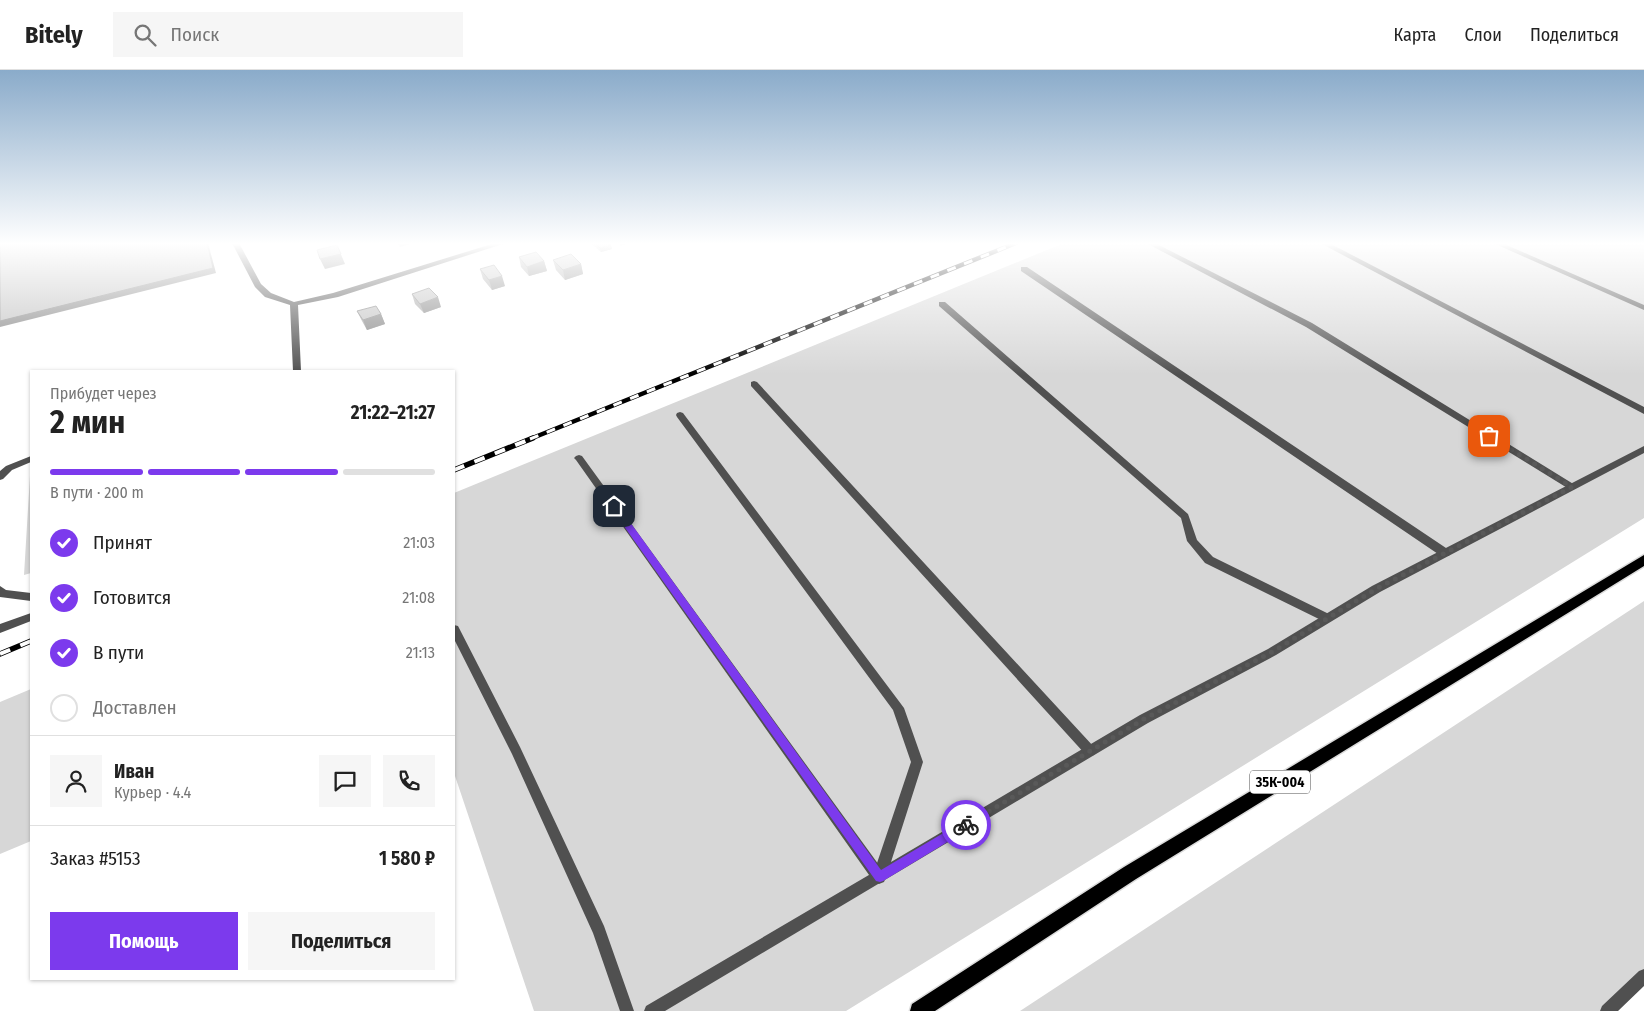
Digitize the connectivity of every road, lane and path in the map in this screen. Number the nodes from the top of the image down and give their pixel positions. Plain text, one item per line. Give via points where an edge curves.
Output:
1 (261, 287) edge
2 (361, 287) edge
3 (1051, 287) edge
4 (1235, 287) edge
5 (1407, 287) edge
6 (1596, 287) edge
7 (294, 304) junction
8 (942, 304) dead end
9 (1644, 308) edge
10 (294, 370) edge
11 (754, 384) dead end
12 (1644, 411) edge
13 (680, 415) dead end
14 (1644, 449) edge
15 (579, 458) dead end
16 (30, 459) edge
17 (0, 478) edge
18 (1572, 487) junction
19 (1445, 553) junction
20 (1644, 560) edge
21 (0, 590) edge
22 (30, 597) edge
23 (30, 617) edge
24 (1328, 618) junction
25 (0, 629) edge
26 (455, 631) edge
27 (1090, 751) junction
28 (880, 877) junction
29 (1644, 976) edge
30 (627, 1011) edge
31 (651, 1011) edge
32 (919, 1011) edge
33 (1607, 1011) edge

1 - 7 street via 268,295
2 - 7 street
3 - 19 street
4 - 18 street via 1309,325
5 - 12 street
6 - 9 street
7 - 10 street
8 - 24 street via 1185,516 1192,541 1209,560
11 - 27 street
13 - 28 street via 898,708 917,762
14 - 18 street
15 - 28 street
16 - 17 street via 9,468
18 - 19 street
19 - 24 street
20 - 32 main road, 35К-004 via 1130,873
21 - 22 street via 4,594
23 - 25 street
24 - 27 street
26 - 30 street via 516,751 600,931
27 - 28 street
28 - 31 street
29 - 33 street

